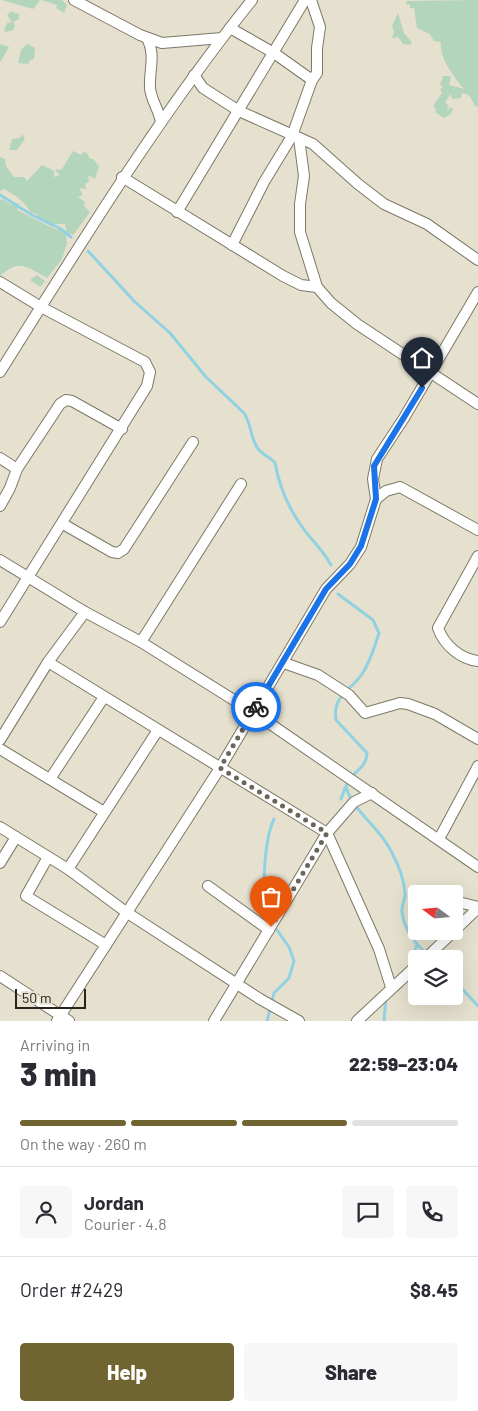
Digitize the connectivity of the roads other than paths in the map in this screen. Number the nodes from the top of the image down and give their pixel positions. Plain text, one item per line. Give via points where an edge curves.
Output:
1 (74, 0) edge
2 (252, 0) edge
3 (305, 0) edge
4 (311, 0) edge
5 (230, 28) junction
6 (147, 38) junction
7 (222, 38) junction
8 (274, 53) junction
9 (194, 75) junction
10 (312, 80) junction
11 (239, 111) junction
12 (161, 122) junction
13 (296, 137) junction
14 (122, 177) junction
15 (177, 212) junction
16 (232, 245) junction
17 (478, 260) edge
18 (0, 282) edge
19 (318, 287) junction
20 (478, 292) edge
21 (41, 307) junction
22 (0, 372) edge
23 (431, 372) junction
24 (478, 404) edge
25 (122, 429) junction
26 (193, 442) dead end
27 (0, 458) edge
28 (18, 469) junction
29 (241, 484) dead end
30 (376, 499) junction
31 (0, 506) edge
32 (63, 524) junction
33 (478, 530) edge
34 (478, 556) edge
35 (0, 560) edge
36 (28, 577) junction
37 (85, 612) junction
38 (0, 622) edge
39 (141, 642) junction
40 (478, 661) edge
41 (48, 662) junction
42 (284, 663) junction
43 (104, 697) junction
44 (253, 712) junction
45 (158, 730) junction
46 (0, 740) edge
47 (478, 740) edge
48 (0, 748) edge
49 (478, 766) edge
50 (220, 768) junction
51 (50, 779) junction
52 (372, 792) junction
53 (104, 812) junction
54 (0, 827) edge
55 (327, 833) junction
56 (16, 837) junction
57 (439, 839) junction
58 (48, 857) junction
59 (0, 863) edge
60 (478, 867) edge
61 (68, 869) junction
62 (208, 886) dead end
63 (463, 904) edge
64 (478, 908) edge
65 (126, 912) junction
66 (270, 929) junction
67 (106, 945) junction
68 (434, 950) edge
69 (408, 973) edge
70 (0, 976) edge
71 (237, 983) junction
72 (391, 987) junction
73 (62, 1019) edge
74 (214, 1021) edge
75 (299, 1021) edge
76 (356, 1021) edge

1 - 6 street
2 - 5 street
3 - 8 street
4 - 10 street via 320,27 316,48 318,69
5 - 7 street
5 - 8 street
6 - 7 street via 162,43
6 - 12 street via 152,46 150,89
7 - 9 street
8 - 10 street
8 - 11 street
9 - 11 street via 203,88
9 - 12 street
10 - 13 street
11 - 13 street
11 - 15 street
12 - 14 street
13 - 16 street via 264,182
13 - 17 street via 322,150 384,204 427,224
13 - 19 street via 304,176 300,232
14 - 15 street
14 - 21 street
15 - 16 street
16 - 19 street via 301,285
18 - 21 street
19 - 23 street via 331,303 357,324
20 - 23 street
21 - 22 street
21 - 25 street via 145,362 150,372 148,386
23 - 24 street
23 - 30 street via 377,459 373,479
25 - 28 street via 66,400 60,404
25 - 32 street
26 - 32 street via 124,549 118,553
27 - 28 street
28 - 31 street
29 - 39 street
30 - 33 street via 386,491 400,488
30 - 42 street via 361,546 350,564 326,589
32 - 36 street
34 - 40 street via 438,628 451,649
35 - 36 street
36 - 37 street
36 - 38 street
37 - 39 street
37 - 41 street
39 - 44 street
41 - 43 street
41 - 46 street
42 - 44 street
42 - 47 street via 318,675 348,695 365,713 400,703 408,704 436,714
43 - 45 street
43 - 51 street
44 - 50 street
44 - 52 street
45 - 50 street
45 - 53 street
48 - 51 street
49 - 57 street
50 - 55 street
50 - 65 street
51 - 53 street
52 - 55 street via 354,802
52 - 57 street
53 - 61 street
54 - 56 street
55 - 66 street
55 - 72 street via 379,949
56 - 58 street
56 - 59 street
57 - 60 street
58 - 61 street
58 - 67 street via 26,896
61 - 65 street
62 - 66 street
63 - 64 street
64 - 68 street
65 - 67 street
65 - 71 street
66 - 71 street
67 - 73 street
69 - 72 street
70 - 73 street
71 - 74 street
71 - 75 street
72 - 76 street

